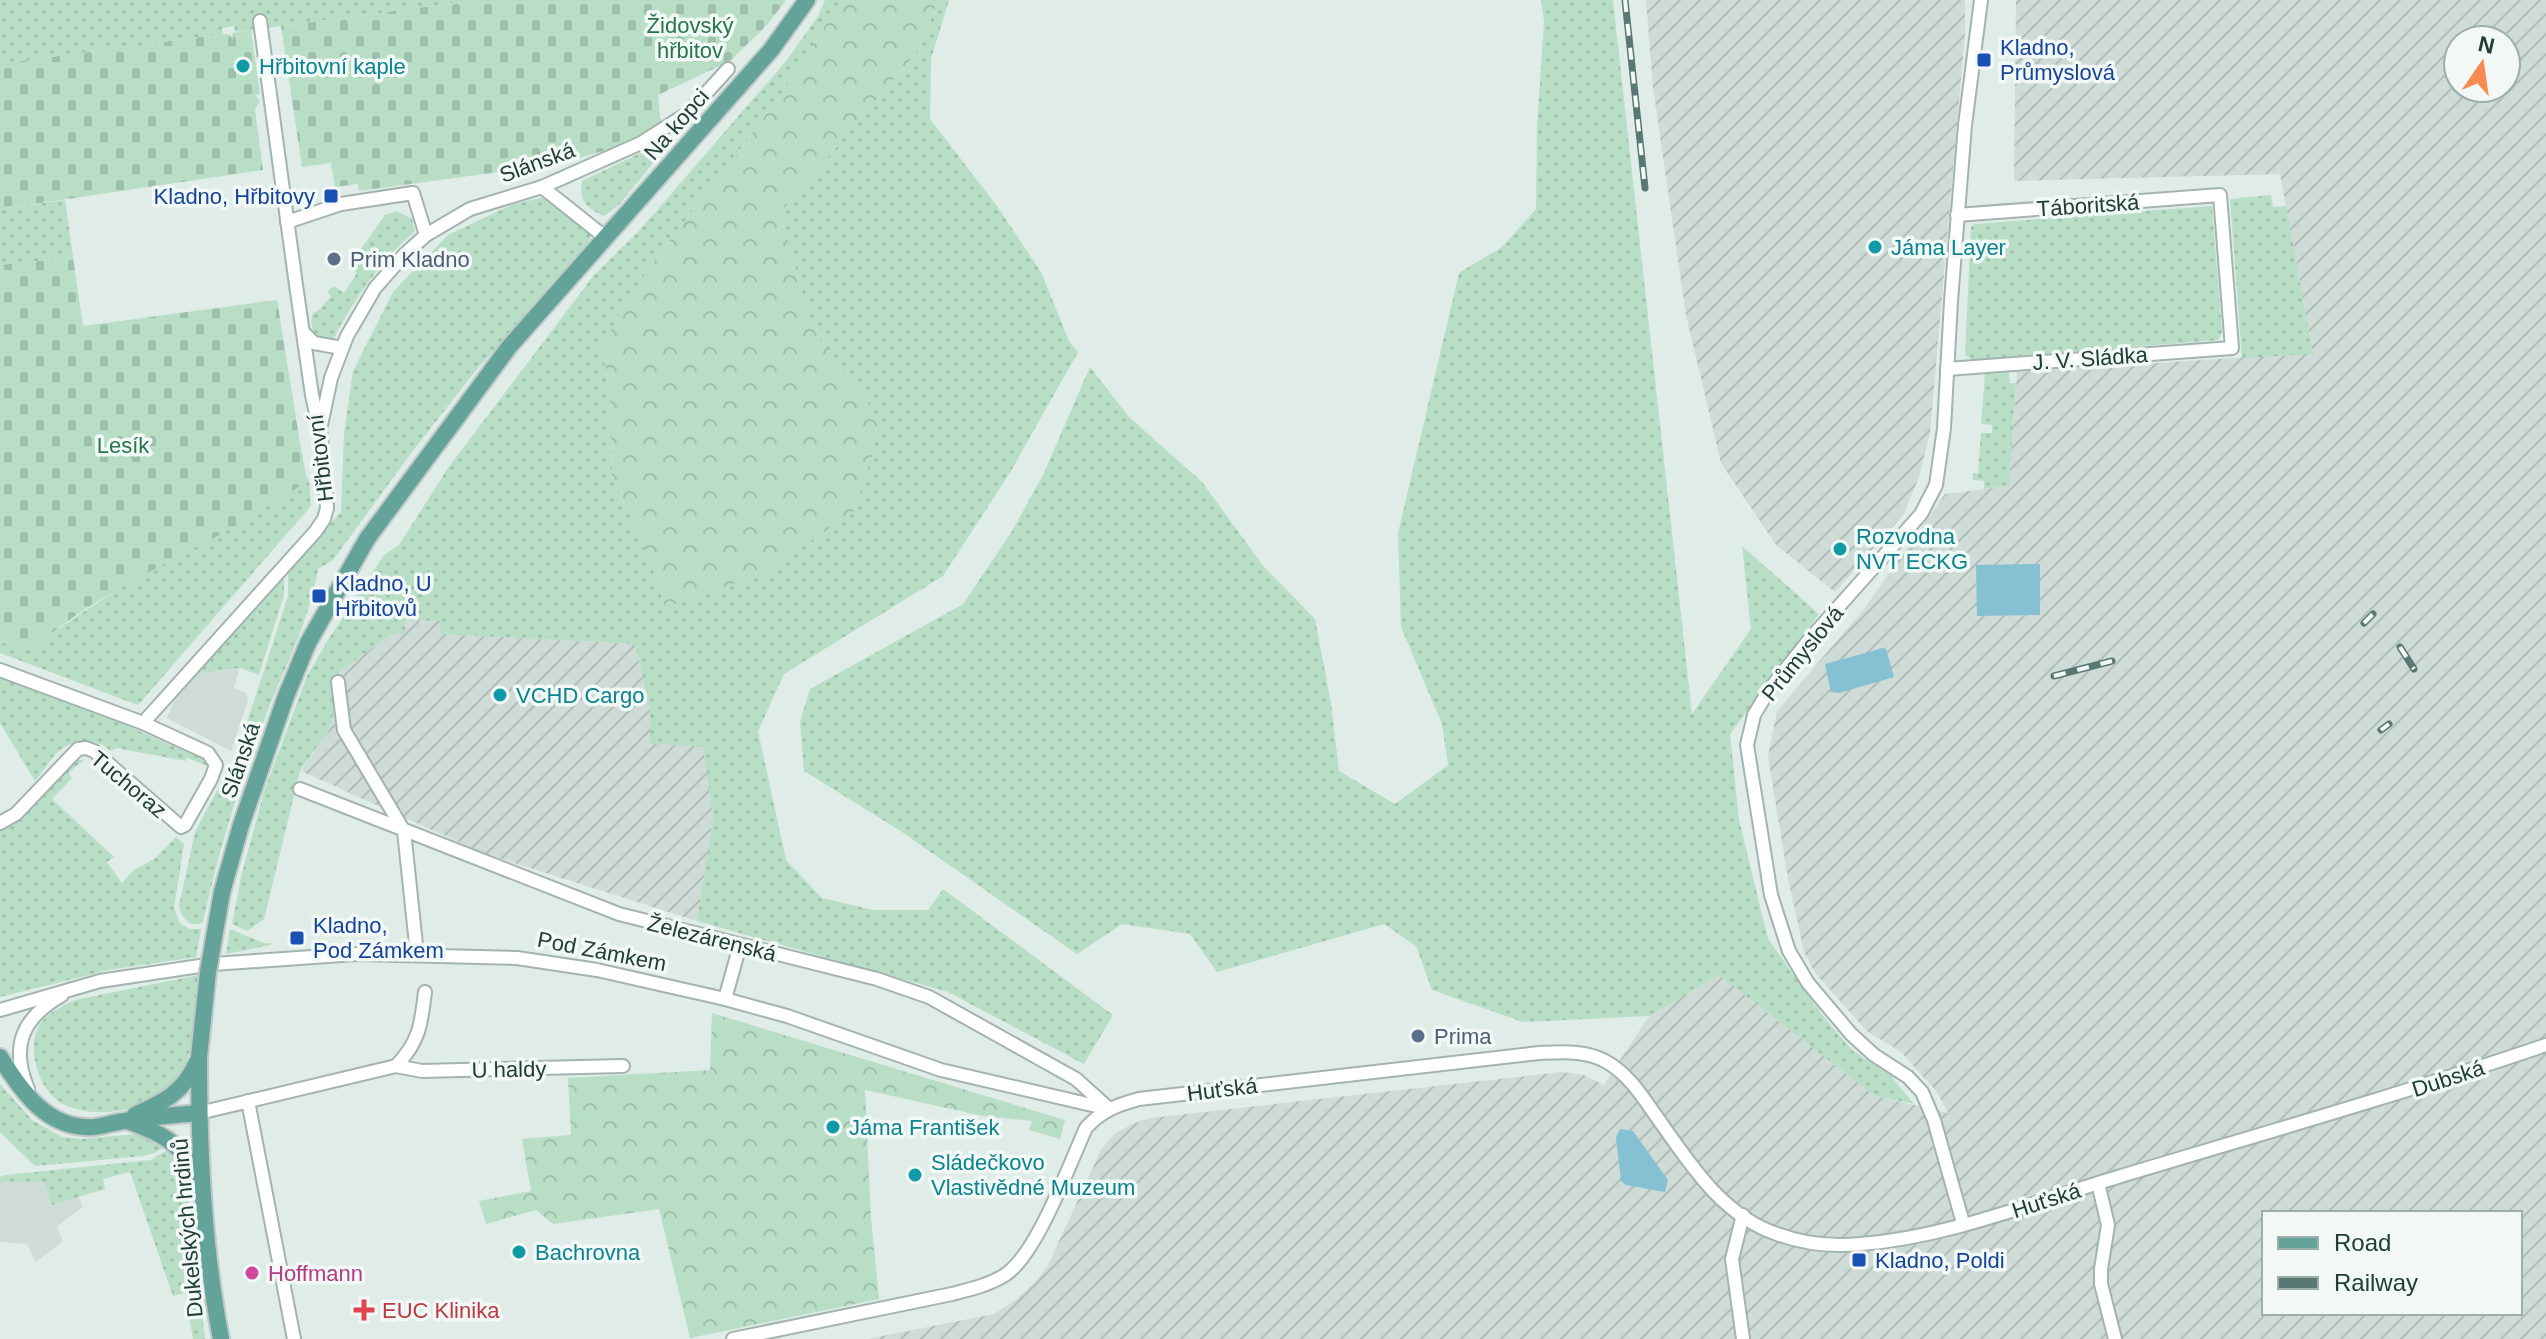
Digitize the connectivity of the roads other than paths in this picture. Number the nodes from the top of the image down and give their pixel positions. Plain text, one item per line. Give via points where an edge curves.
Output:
1 (807, 0) edge
2 (1981, 0) edge
3 (260, 21) dead end
4 (728, 69) dead end
5 (542, 187) junction
6 (1957, 215) junction
7 (287, 222) junction
8 (426, 235) junction
9 (606, 238) junction
10 (303, 332) junction
11 (342, 348) junction
12 (2232, 348) joint
13 (1947, 369) junction
14 (321, 436) junction
15 (0, 670) edge
16 (338, 682) dead end
17 (143, 723) junction
18 (300, 789) dead end
19 (0, 823) edge
20 (404, 831) junction
21 (740, 945) junction
22 (417, 954) junction
23 (73, 988) junction
24 (425, 992) dead end
25 (725, 999) junction
26 (0, 1010) edge
27 (2546, 1045) edge
28 (0, 1057) edge
29 (199, 1057) junction
30 (396, 1066) junction
31 (623, 1066) dead end
32 (0, 1071) edge
33 (21, 1089) junction
34 (248, 1101) junction
35 (34, 1103) junction
36 (2348, 1108) joint
37 (1109, 1109) junction
38 (199, 1113) junction
39 (125, 1121) junction
40 (2098, 1183) junction
41 (203, 1195) junction
42 (1743, 1215) junction
43 (1963, 1223) junction
44 (221, 1339) edge
45 (294, 1339) edge
46 (733, 1339) edge
47 (1743, 1339) edge
48 (2115, 1339) edge

1 - 9 main road, Na kopci via 771,50
2 - 6 street, Průmyslová
3 - 7 street, Hřbitovní
4 - 5 street, Slánská via 688,113 641,143
5 - 8 street, Slánská via 470,209
5 - 9 street
6 - 12 street, Táboritská via 2220,195
6 - 13 street, Průmyslová
7 - 8 street via 341,204 413,193
7 - 10 street, Hřbitovní
8 - 11 street, Slánská via 375,288
9 - 29 main road, Slánská, bridge via 509,347 367,539 308,643 222,892
10 - 11 street via 314,343
10 - 14 street, Hřbitovní
11 - 14 street, Slánská via 326,396
12 - 13 street, J. V. Sládka
13 - 43 street, Průmyslová via 1939,470 1930,500 1776,681 1754,715 1747,745 1771,895 1789,951 1851,1034 1922,1092
14 - 17 street, Hřbitovní via 328,504 321,524
15 - 17 street
16 - 20 street via 344,730
17 - 19 street, Tuchoraz via 211,755 216,765 185,825 181,827 94,751 82,748 16,814
18 - 20 street, Železárenská
20 - 21 street, Železárenská via 619,914
20 - 22 street
21 - 25 street
21 - 37 street, Železárenská via 929,997 1076,1079
22 - 23 street, Pod Zámkem via 273,958 128,975
22 - 25 street, Pod Zámkem via 517,958
23 - 26 street, Pod Zámkem
23 - 35 street, Pod Zámkem via 38,1011 21,1039 21,1069
24 - 30 street via 421,1030
25 - 37 street, Pod Zámkem via 941,1070
27 - 36 street, Dubská
28 - 33 main road
29 - 38 main road, Slánská
29 - 39 main road via 188,1082
30 - 31 street, U haldy via 422,1071
30 - 34 street
32 - 33 main road
33 - 35 main road
34 - 38 street
34 - 45 street
35 - 39 main road via 56,1120 75,1125
36 - 40 street, Huťská
37 - 42 street, Huťská via 1139,1099 1539,1053 1580,1053 1602,1059 1627,1078 1705,1184
37 - 46 street, Huťská via 1086,1128 1026,1255 1007,1274 952,1294
38 - 39 main road
38 - 41 main road, Dukelských hrdinů
39 - 41 main road via 166,1137 188,1158
40 - 43 street, Huťská
40 - 48 street via 2108,1225 2101,1284
41 - 44 main road, Dukelských hrdinů
42 - 43 street, Huťská via 1774,1233 1832,1246 1879,1242
42 - 47 street via 1732,1259

